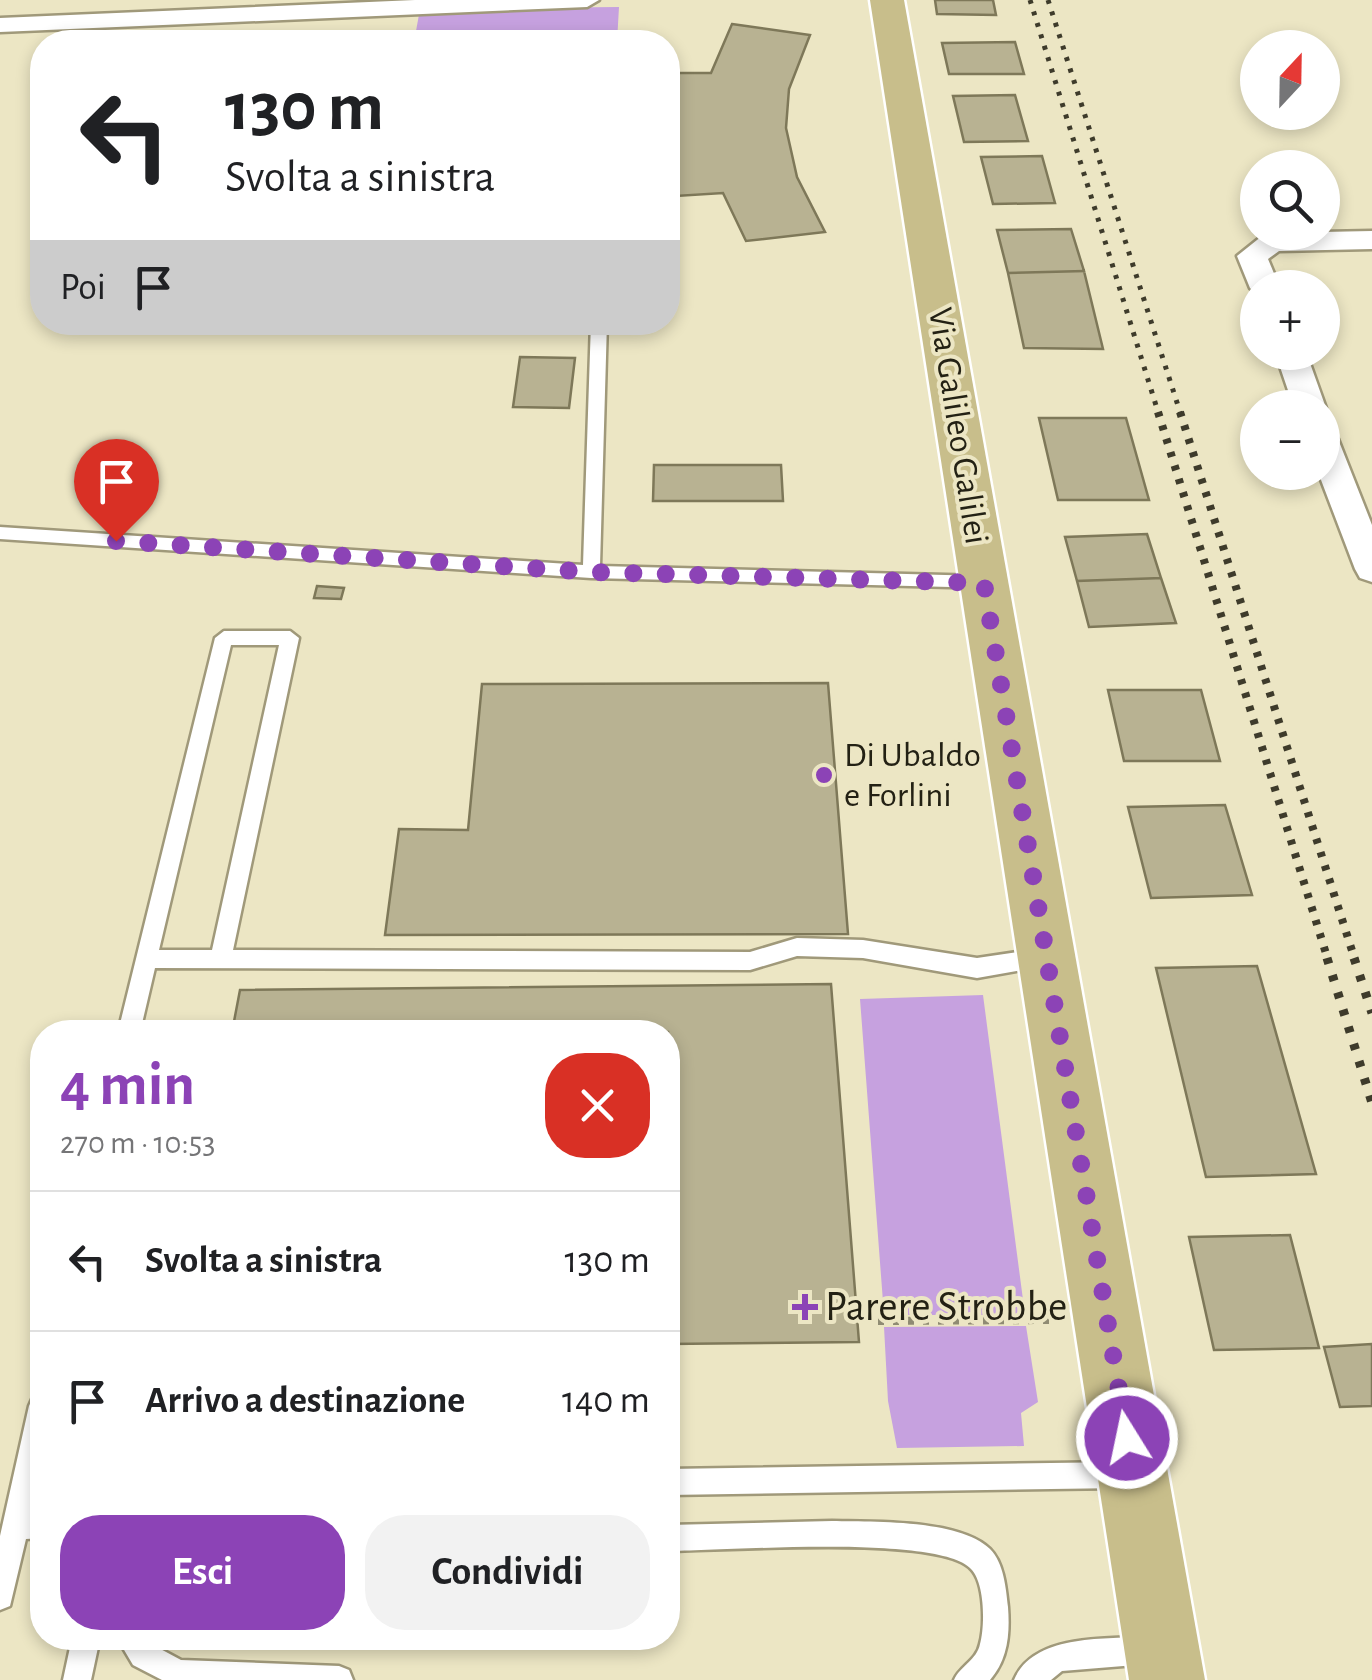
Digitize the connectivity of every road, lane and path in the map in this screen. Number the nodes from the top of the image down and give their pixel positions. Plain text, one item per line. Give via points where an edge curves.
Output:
1 (587, 0) edge
2 (887, 0) edge
3 (0, 25) edge
4 (1372, 240) edge
5 (1257, 270) edge
6 (599, 335) edge
7 (1340, 486) edge
8 (0, 533) edge
9 (1372, 569) edge
10 (591, 572) junction
11 (984, 583) junction
12 (1046, 957) junction
13 (146, 959) junction
14 (220, 962) junction
15 (132, 1020) edge
16 (878, 1320) dead end
17 (1066, 1320) dead end
18 (1133, 1475) junction
19 (680, 1482) edge
20 (29, 1525) edge
21 (680, 1538) edge
22 (0, 1596) edge
23 (84, 1650) edge
24 (139, 1650) edge
25 (1164, 1664) edge
26 (78, 1680) edge
27 (338, 1680) edge
28 (968, 1680) edge
29 (1028, 1680) edge

1 - 3 street
2 - 11 main road, Via Galileo Galilei
4 - 5 street via 1272,242 1252,256
6 - 10 lane
7 - 9 street
8 - 10 lane
10 - 11 lane
11 - 12 main road, Via Galileo Galilei
12 - 14 lane via 977,968 863,949 797,947 750,961
12 - 18 main road, Via Galileo Galilei
13 - 14 lane
13 - 14 lane via 224,638 290,638
13 - 15 lane
16 - 17 path
18 - 19 lane
18 - 25 main road, Via Galileo Galilei
20 - 22 lane
21 - 28 lane via 908,1535 951,1542 978,1555 992,1582 997,1643 985,1668
23 - 26 lane
24 - 27 lane via 180,1674
25 - 29 lane via 1057,1658

